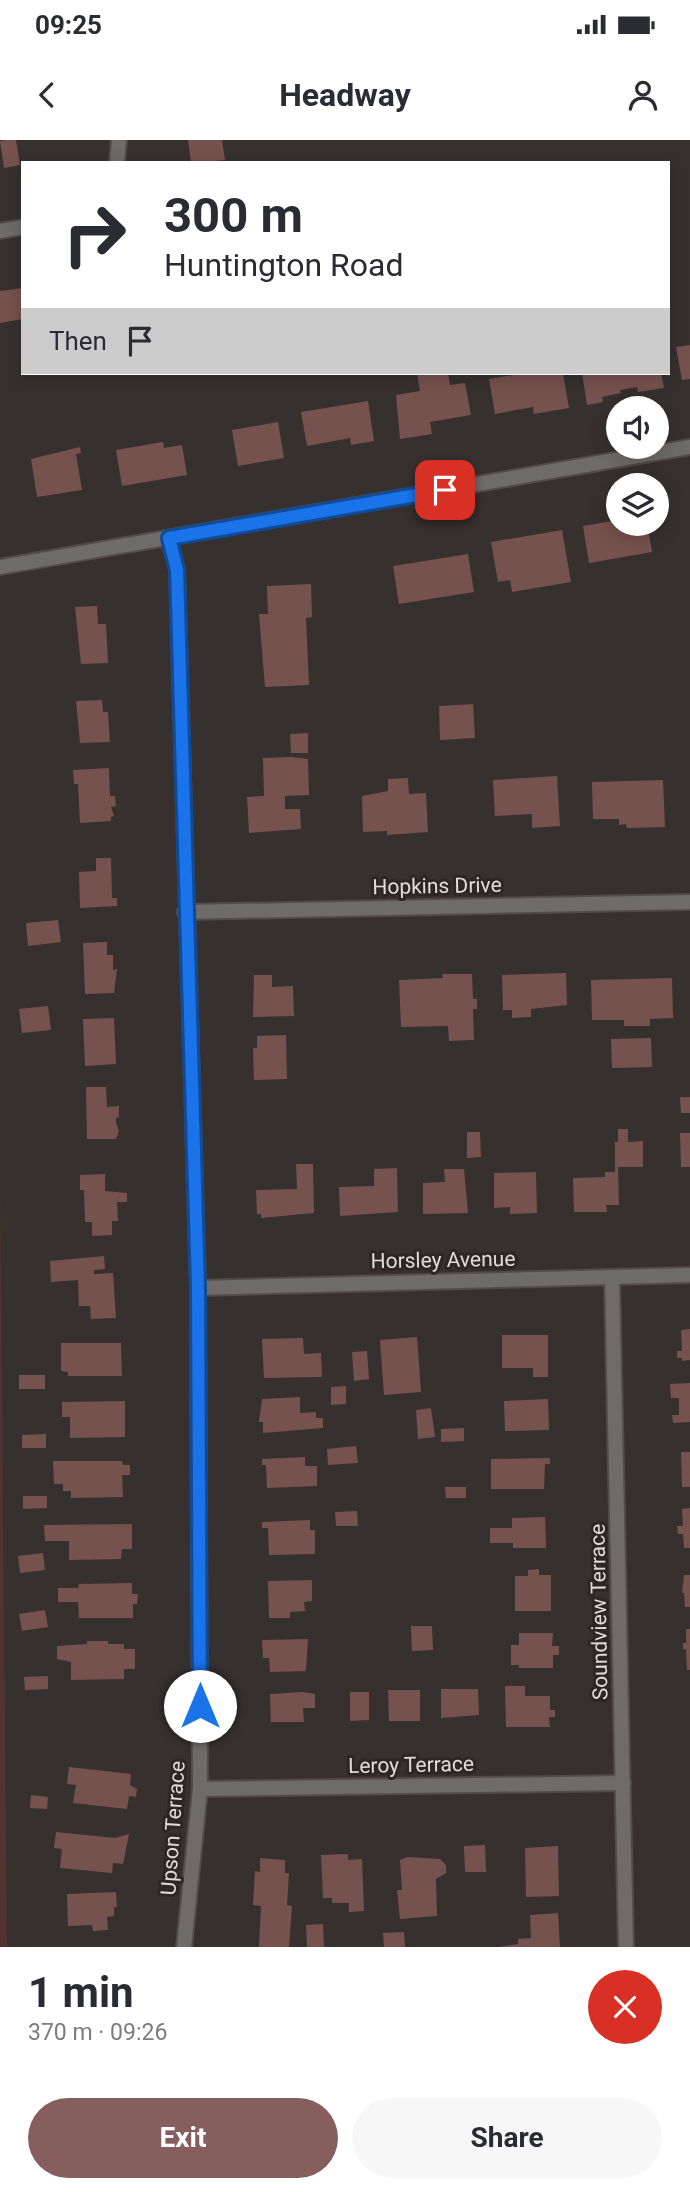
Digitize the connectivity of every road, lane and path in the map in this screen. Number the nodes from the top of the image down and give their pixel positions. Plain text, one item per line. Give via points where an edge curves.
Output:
1 (120, 140) edge
2 (117, 161) edge
3 (21, 227) edge
4 (0, 231) edge
5 (690, 447) edge
6 (169, 538) junction
7 (0, 567) edge
8 (690, 902) edge
9 (185, 912) junction
10 (690, 1275) edge
11 (612, 1277) junction
12 (198, 1288) junction
13 (624, 1783) junction
14 (200, 1789) junction
15 (184, 1947) edge
16 (626, 1947) edge

1 - 2 street
3 - 4 street
5 - 6 street
6 - 7 street
6 - 9 street, Upson Terrace via 177,570
8 - 9 street, Hopkins Drive
9 - 12 street, Upson Terrace
10 - 11 street, Horsley Avenue
11 - 12 street, Horsley Avenue
11 - 13 street, Soundview Terrace
12 - 14 street, Upson Terrace
13 - 14 street, Leroy Terrace
13 - 16 street, Soundview Terrace
14 - 15 street, Upson Terrace

